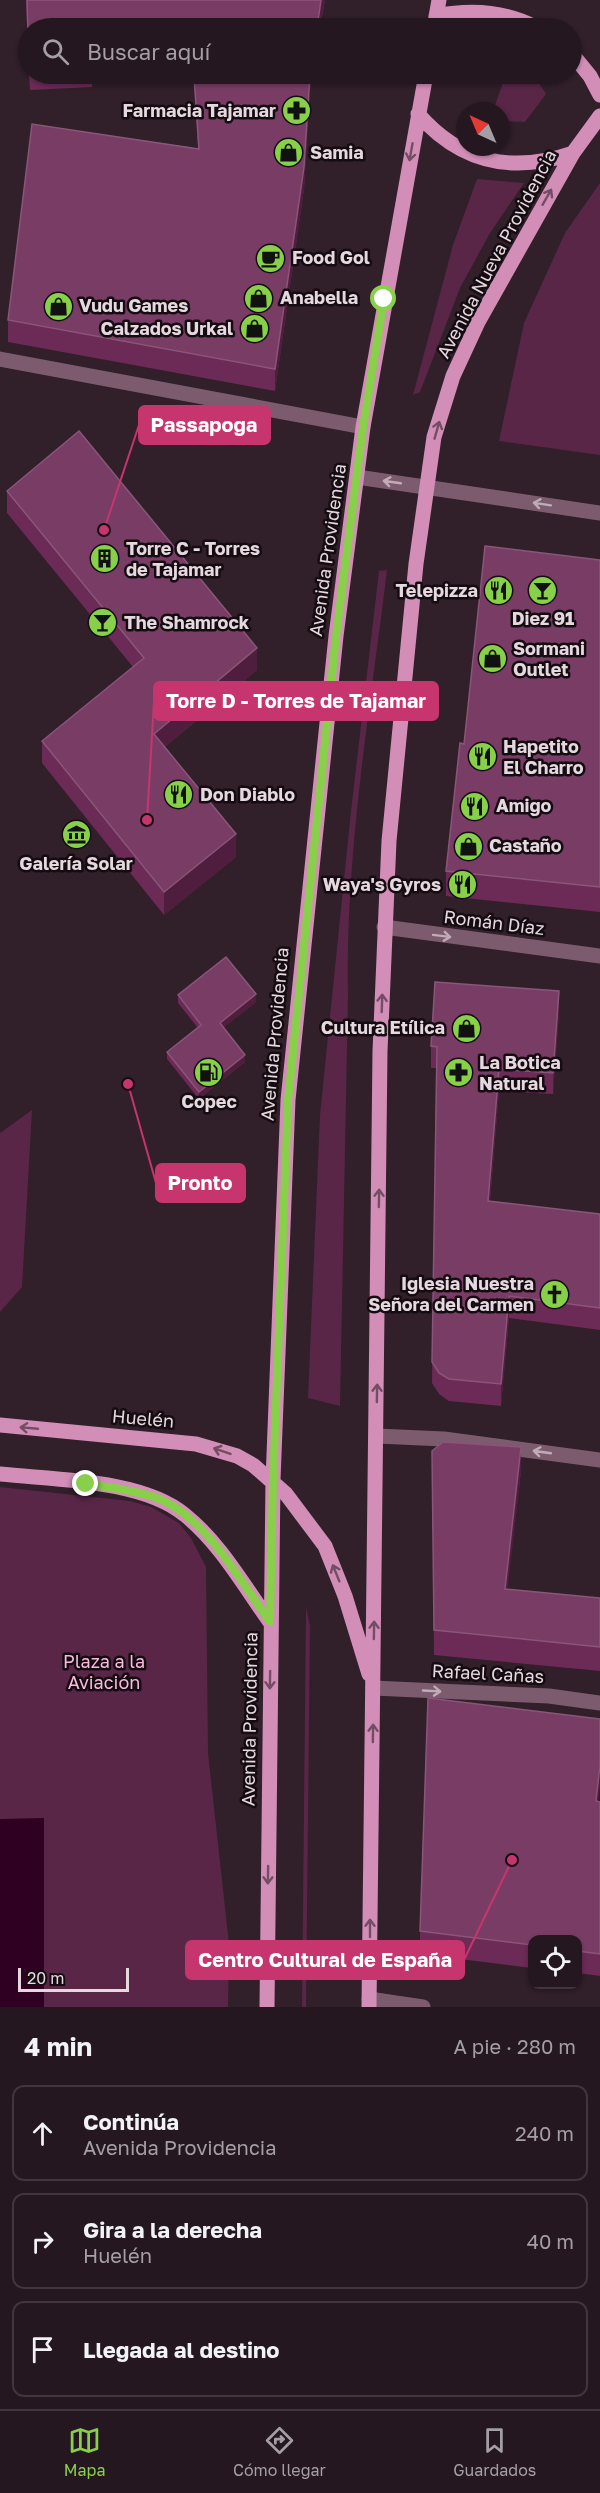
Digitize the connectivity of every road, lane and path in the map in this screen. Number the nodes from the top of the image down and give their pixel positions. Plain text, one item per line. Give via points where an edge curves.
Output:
1 (439, 0) edge
2 (436, 18) edge
3 (456, 18) edge
4 (512, 18) edge
5 (582, 66) edge
6 (424, 84) edge
7 (600, 95) edge
8 (418, 114) junction
9 (600, 116) edge
10 (573, 153) junction
11 (0, 359) edge
12 (363, 427) junction
13 (357, 477) junction
14 (426, 487) junction
15 (600, 513) edge
16 (384, 927) junction
17 (600, 956) edge
18 (0, 1425) edge
19 (377, 1436) junction
20 (600, 1460) edge
21 (0, 1474) edge
22 (273, 1480) junction
23 (270, 1622) junction
24 (374, 1688) junction
25 (600, 1702) edge
26 (369, 2003) edge
27 (267, 2007) edge
28 (423, 2007) edge

1 - 2 main road
3 - 4 main road via 487,12
5 - 7 main road
6 - 8 main road, Avenida Providencia
8 - 10 main road via 447,141 482,159 535,164
8 -> 12 main road, Avenida Providencia
9 - 10 main road, Avenida Nueva Providencia
14 -> 10 main road, Avenida Nueva Providencia via 434,437 453,376 478,322
11 - 12 street
12 - 13 main road, Avenida Providencia
14 -> 13 street
13 - 22 main road, Avenida Providencia via 324,741 288,1100
15 -> 14 street
14 - 16 main road via 391,817
16 -> 17 street, Román Díaz
19 -> 16 main road
22 -> 18 main road, Huelén via 237,1456 196,1444
20 -> 19 street via 444,1439
24 -> 19 main road
21 - 23 main road via 119,1489 170,1505 207,1535
22 - 23 main road, Avenida Providencia
24 -> 22 main road, Huelén via 332,1561 307,1519
23 -> 27 main road, Avenida Providencia
24 -> 25 street, Rafael Cañas
26 -> 24 main road
26 - 28 street

